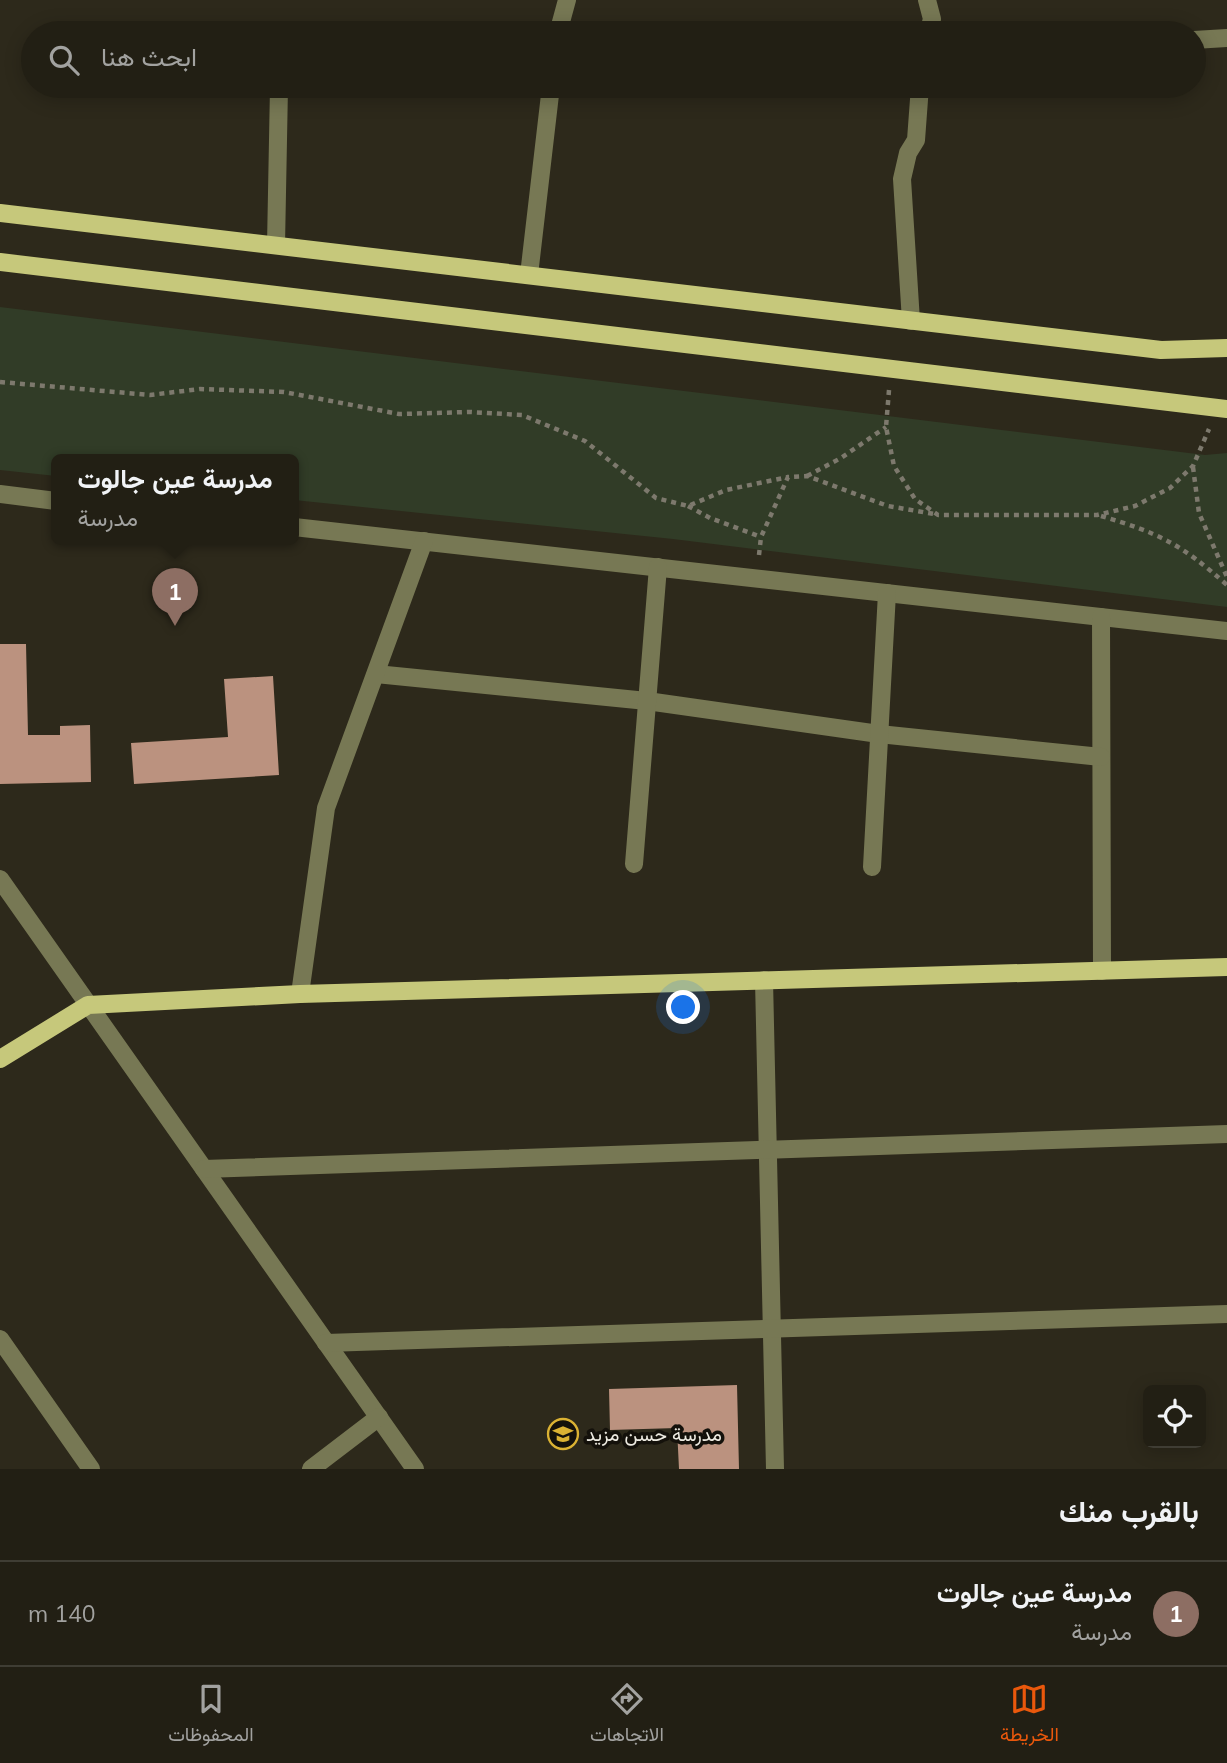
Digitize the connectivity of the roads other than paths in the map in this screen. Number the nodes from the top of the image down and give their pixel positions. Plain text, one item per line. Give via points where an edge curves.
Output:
1 (567, 0) edge
2 (927, 0) edge
3 (561, 21) edge
4 (931, 21) edge
5 (1227, 38) edge
6 (1206, 39) edge
7 (279, 98) edge
8 (550, 98) edge
9 (919, 98) edge
10 (0, 213) edge
11 (276, 245) junction
12 (0, 262) edge
13 (529, 275) junction
14 (911, 321) junction
15 (1227, 348) edge
16 (1223, 408) edge
17 (0, 494) edge
18 (51, 499) edge
19 (299, 528) edge
20 (424, 541) junction
21 (657, 567) junction
22 (887, 593) junction
23 (1101, 617) junction
24 (1227, 631) edge
25 (376, 674) junction
26 (647, 701) junction
27 (879, 734) junction
28 (1101, 757) junction
29 (634, 864) dead end
30 (872, 867) dead end
31 (0, 879) edge
32 (1227, 967) edge
33 (1102, 971) junction
34 (764, 980) junction
35 (300, 993) junction
36 (89, 1004) junction
37 (0, 1059) edge
38 (1227, 1134) edge
39 (768, 1148) junction
40 (204, 1168) junction
41 (1227, 1314) edge
42 (772, 1327) junction
43 (0, 1339) edge
44 (326, 1342) junction
45 (379, 1417) junction
46 (91, 1469) edge
47 (311, 1469) edge
48 (415, 1469) edge
49 (775, 1469) edge

1 - 3 street
2 - 4 street
5 - 6 street
7 - 11 street
8 - 13 street
9 - 14 street via 916,140 902,179
10 - 11 main road
11 - 13 main road
12 - 16 main road
13 - 14 main road
14 - 15 main road via 1161,350
17 - 18 street
19 - 20 street
20 - 21 street
20 - 25 street
21 - 22 street
21 - 26 street
22 - 23 street
22 - 27 street
23 - 24 street
23 - 28 street
25 - 26 street
25 - 35 street via 326,808
26 - 27 street
26 - 29 street
27 - 28 street
27 - 30 street
28 - 33 street
31 - 36 street
32 - 33 main road
33 - 34 main road
34 - 35 main road
34 - 39 street
35 - 36 main road
36 - 37 main road
36 - 40 street
38 - 39 street
39 - 40 street
39 - 42 street
40 - 44 street
41 - 42 street
42 - 44 street
42 - 49 street
43 - 46 street
44 - 45 street
45 - 47 street
45 - 48 street

